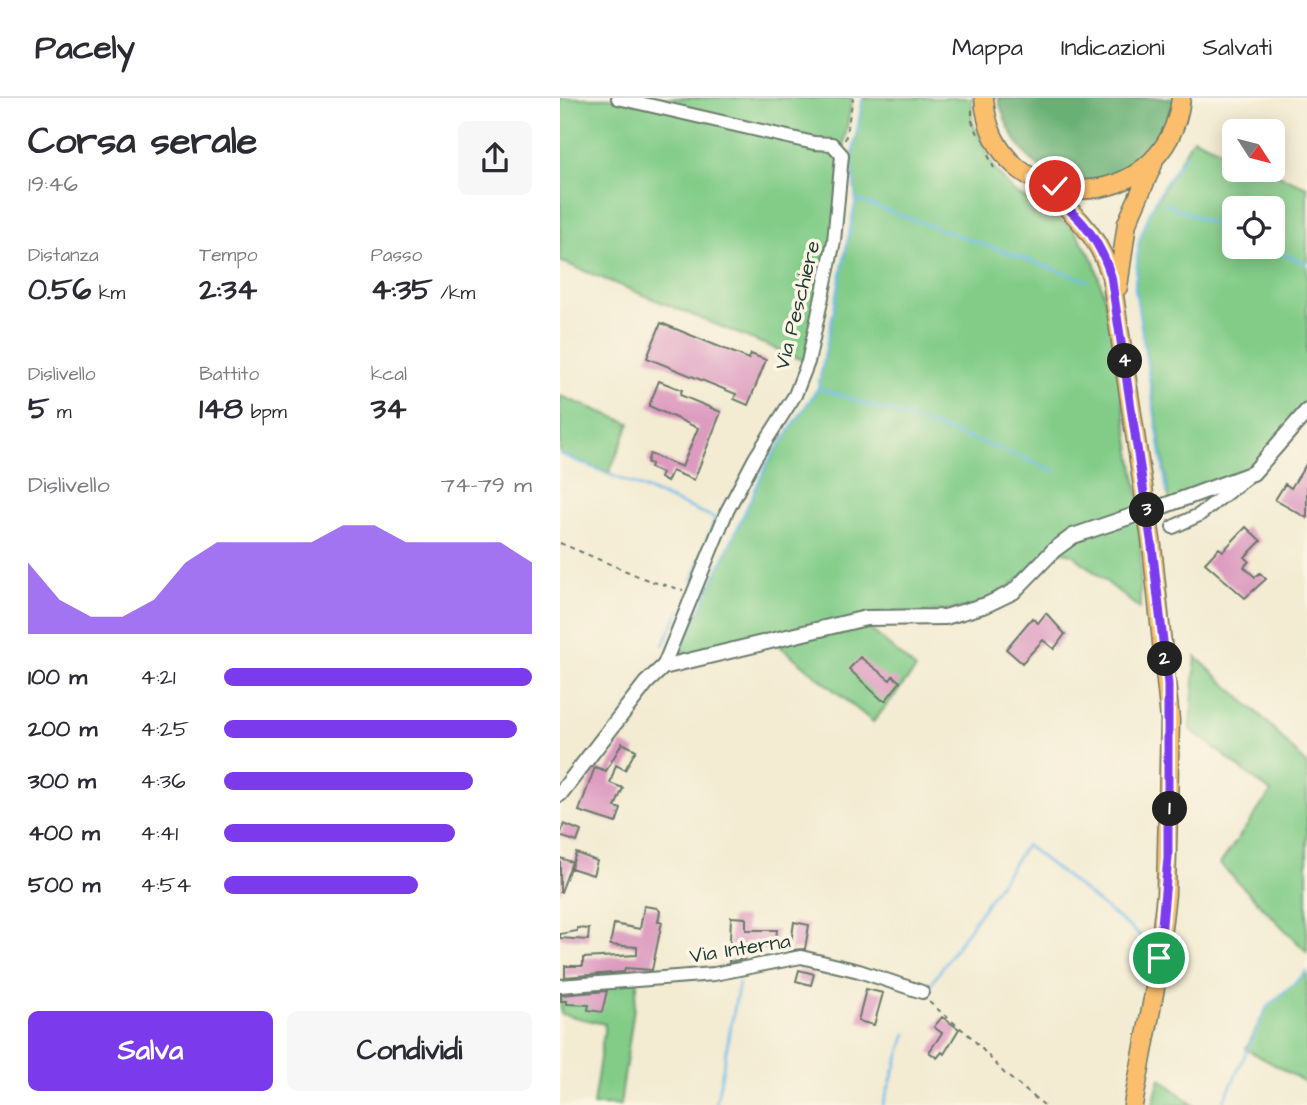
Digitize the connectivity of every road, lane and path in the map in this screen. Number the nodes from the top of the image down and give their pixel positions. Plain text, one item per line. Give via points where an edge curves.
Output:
1 (618, 98) edge
2 (853, 98) edge
3 (984, 98) edge
4 (1181, 98) edge
5 (842, 155) junction
6 (1157, 156) junction
7 (1034, 179) junction
8 (1116, 301) junction
9 (1307, 411) edge
10 (1253, 473) junction
11 (1158, 508) dead end
12 (1132, 516) dead end
13 (1173, 527) dead end
14 (560, 543) edge
15 (695, 592) junction
16 (663, 667) junction
17 (560, 794) edge
18 (560, 986) edge
19 (922, 992) joint
20 (1044, 1105) edge
21 (1133, 1105) edge

1 - 5 street via 832,144
2 - 5 path
3 - 7 main road via 990,131 999,147
4 - 6 main road via 1176,123
5 - 15 street, Via Peschiere via 834,241 808,362 795,395 726,513
6 - 7 main road via 1132,177 1098,190 1073,190
6 - 8 main road via 1127,223
7 - 8 main road via 1088,227 1104,256
8 - 21 main road via 1152,546 1170,720 1165,907
9 - 10 street
10 - 11 street
10 - 13 street via 1199,515
12 - 16 street, Via Peschiere via 1073,536 1013,592 986,605 945,617 866,618
14 - 15 path via 650,580
15 - 16 street, Via Peschiere
16 - 17 street, Via Peschiere
18 - 19 street, Via Interna via 714,974 801,957
19 - 20 path via 1005,1074

